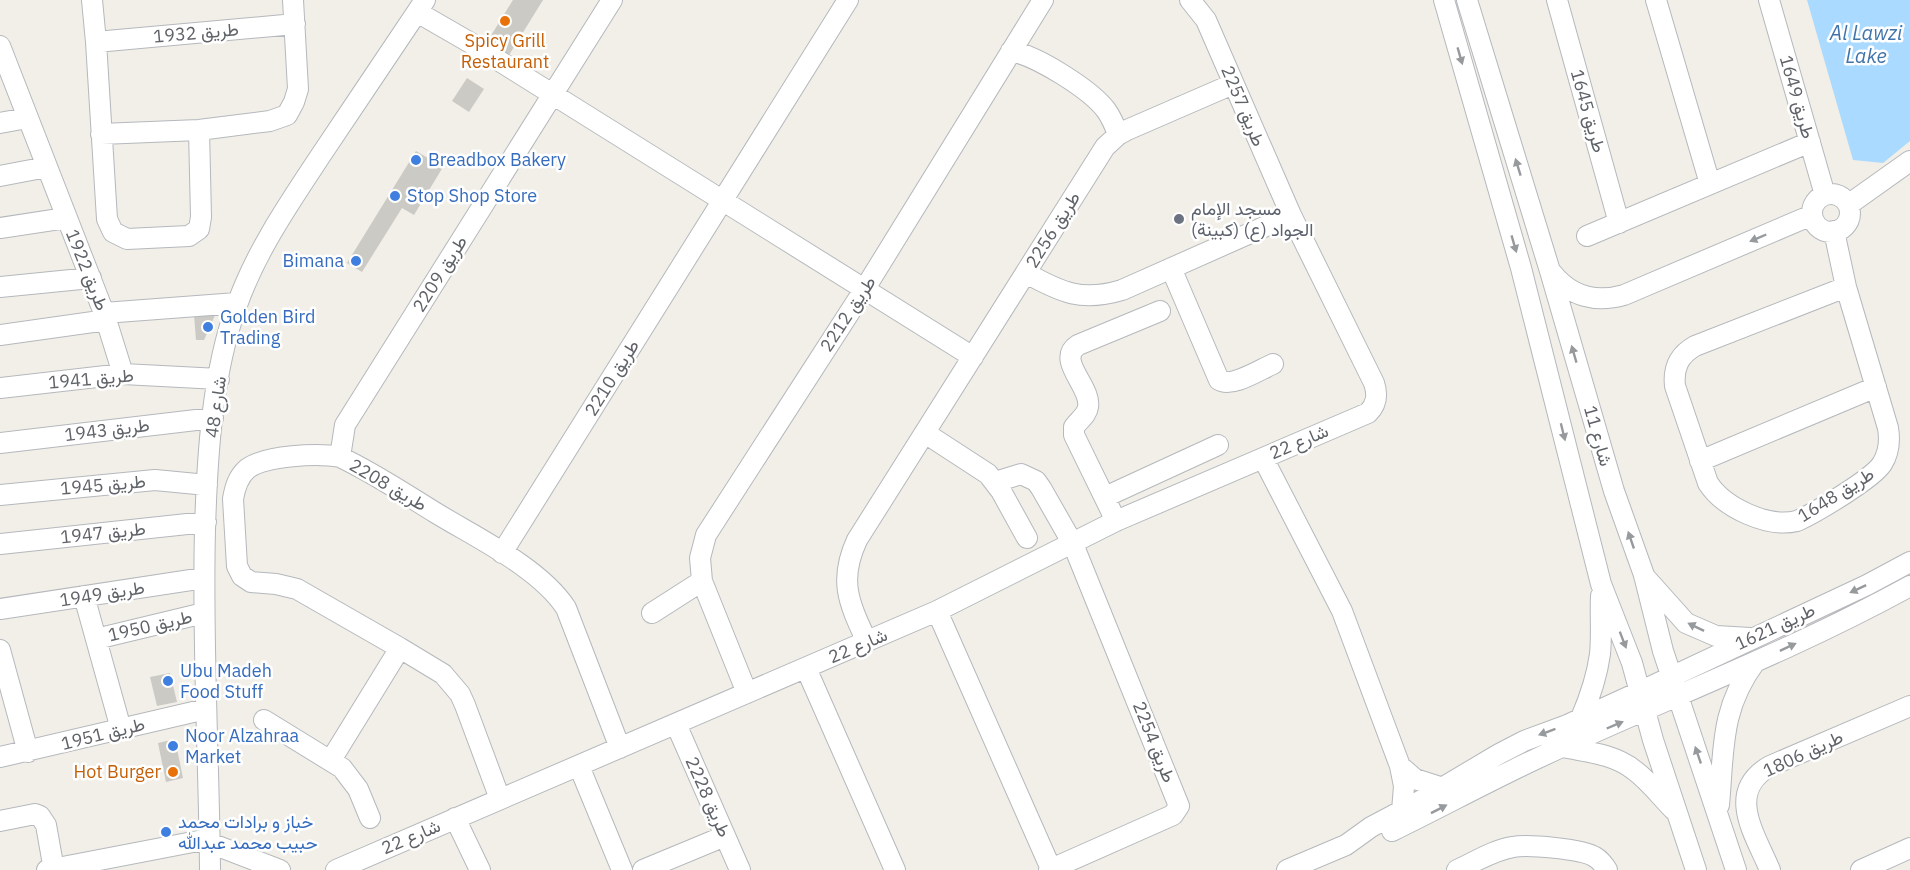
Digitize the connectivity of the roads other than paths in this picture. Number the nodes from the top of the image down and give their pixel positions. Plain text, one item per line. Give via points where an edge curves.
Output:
1 (92, 0) edge
2 (293, 0) edge
3 (612, 0) edge
4 (848, 0) edge
5 (1043, 0) edge
6 (1190, 0) edge
7 (1444, 0) edge
8 (1467, 0) edge
9 (1557, 0) edge
10 (1656, 0) edge
11 (1769, 0) edge
12 (421, 6) edge
13 (295, 24) junction
14 (96, 42) junction
15 (0, 46) edge
16 (1011, 51) junction
17 (1233, 84) junction
18 (552, 95) junction
19 (27, 118) junction
20 (0, 123) edge
21 (199, 130) junction
22 (101, 134) junction
23 (1118, 135) junction
24 (1810, 142) junction
25 (1910, 161) edge
26 (46, 167) junction
27 (0, 176) edge
28 (1710, 184) junction
29 (1825, 195) junction
30 (722, 202) junction
31 (1848, 205) junction
32 (1291, 215) junction
33 (1812, 215) junction
34 (66, 218) junction
35 (1619, 223) junction
36 (0, 228) edge
37 (1834, 231) junction
38 (1587, 236) dead end
39 (1171, 268) junction
40 (1550, 271) junction
41 (1026, 273) junction
42 (91, 278) junction
43 (0, 287) edge
44 (1846, 287) junction
45 (864, 290) junction
46 (237, 303) junction
47 (1160, 311) dead end
48 (106, 316) junction
49 (0, 335) edge
50 (973, 357) junction
51 (1273, 364) dead end
52 (123, 374) junction
53 (219, 379) junction
54 (1876, 387) junction
55 (0, 388) edge
56 (1373, 408) joint
57 (213, 418) junction
58 (925, 434) junction
59 (0, 443) edge
60 (1218, 445) dead end
61 (340, 457) junction
62 (1263, 458) junction
63 (1700, 461) junction
64 (1176, 464) junction
65 (995, 482) junction
66 (207, 485) junction
67 (1187, 490) junction
68 (0, 495) edge
69 (1105, 496) junction
70 (1116, 521) junction
71 (206, 522) junction
72 (1027, 537) dead end
73 (0, 544) edge
74 (1073, 544) junction
75 (502, 554) junction
76 (1910, 562) edge
77 (1644, 575) junction
78 (204, 578) junction
79 (702, 581) junction
80 (1601, 584) junction
81 (1910, 586) edge
82 (84, 596) junction
83 (1901, 596) edge
84 (0, 609) edge
85 (937, 611) junction
86 (204, 613) junction
87 (652, 613) dead end
88 (1753, 638) junction
89 (96, 639) junction
90 (867, 642) junction
91 (400, 648) junction
92 (0, 650) edge
93 (1755, 663) junction
94 (806, 668) junction
95 (1671, 677) junction
96 (6, 692) edge
97 (1639, 692) junction
98 (747, 693) junction
99 (1678, 697) junction
100 (1910, 706) edge
101 (206, 709) junction
102 (1646, 711) junction
103 (1581, 718) junction
104 (264, 720) dead end
105 (676, 724) junction
106 (121, 729) junction
107 (1563, 747) junction
108 (620, 748) junction
109 (28, 752) junction
110 (0, 757) edge
111 (331, 760) junction
112 (579, 766) junction
113 (1400, 766) junction
114 (1443, 788) junction
115 (500, 799) junction
116 (1402, 811) junction
117 (1718, 814) junction
118 (1678, 815) junction
119 (370, 818) dead end
120 (455, 818) junction
121 (0, 821) edge
122 (724, 836) junction
123 (210, 843) junction
124 (1346, 845) junction
125 (1910, 848) edge
126 (52, 870) edge
127 (210, 870) edge
128 (280, 870) edge
129 (336, 870) edge
130 (480, 870) edge
131 (622, 870) edge
132 (643, 870) edge
133 (740, 870) edge
134 (895, 870) edge
135 (1050, 870) edge
136 (1287, 870) edge
137 (1457, 870) edge
138 (1607, 870) edge
139 (1696, 870) edge
140 (1736, 870) edge
141 (1770, 870) edge
142 (1861, 870) edge

1 - 14 street
2 - 13 street
3 - 18 street, طريق 2209
4 - 30 street, طريق 2210
5 - 16 street, طريق 2212
6 - 17 street, طريق 2257 via 1206,20
7 -> 80 street, شارع 11 via 1521,268
40 -> 8 street, شارع 11
9 - 35 street, طريق 1645
10 - 28 street
11 - 24 street, طريق 1649
12 - 18 street
12 - 46 street, شارع 48 via 295,195 257,259
13 - 14 street, طريق 1932
13 - 21 street via 298,89 287,115 270,121
14 - 22 street
15 - 19 street, طريق 1922
16 - 23 street via 1037,60 1089,94 1106,110
16 - 45 street, طريق 2212
17 - 23 street, طريق 2256
17 - 32 street, طريق 2257
18 - 30 street
18 - 61 street, طريق 2209 via 345,425
19 - 20 street
19 - 26 street, طريق 1922
21 - 22 street
21 - 22 street via 199,229 189,236 127,239 108,225
23 - 41 street, طريق 2256 via 1105,147
24 - 28 street
24 - 29 street, طريق 1649
25 - 31 street
26 - 27 street
26 - 34 street, طريق 1922
28 - 35 street
29 - 31 street via 1838,196
29 - 33 street via 1815,202
30 - 45 street
30 - 75 street, طريق 2210
31 - 37 street via 1845,224
32 - 39 street
32 - 56 street, طريق 2257 via 1374,383 1377,400
33 - 37 street via 1822,230
33 -> 40 street via 1611,299 1576,293
34 - 36 street
34 - 42 street, طريق 1922
35 - 38 street
37 - 44 street, طريق 1648
39 - 41 street via 1122,290 1087,297 1060,291
39 - 51 street via 1219,380 1233,382
77 -> 40 street, شارع 11 via 1614,491
41 - 50 street, طريق 2256
42 - 43 street
42 - 48 street, طريق 1922
44 - 54 street, طريق 1648
44 - 63 street, طريق 1648 via 1695,346 1682,356 1675,370 1675,386
45 - 50 street
45 - 79 street, طريق 2212 via 706,535 700,558
46 - 48 street
46 - 53 street, شارع 48
47 - 69 street via 1078,345 1070,355 1089,402 1073,431
48 - 49 street
48 - 52 street, طريق 1922
50 - 58 street, طريق 2256
52 - 53 street, طريق 1941
52 - 55 street, طريق 1941
53 - 57 street, شارع 48
54 - 63 street
54 - 63 street, طريق 1648 via 1890,437 1883,463 1870,476 1797,521 1770,523 1729,503 1712,489
56 - 62 street, شارع 22
57 - 59 street, طريق 1943
57 - 66 street, شارع 48
58 - 65 street via 980,468
58 - 90 street, طريق 2256 via 849,556 847,592
60 - 64 street
61 - 75 street, طريق 2208
61 - 91 street, طريق 2208 via 283,458 256,464 239,478 233,498 237,566 251,582 297,589
62 - 67 street, شارع 22
62 - 113 street via 1342,611
64 - 67 street
64 - 69 street
65 - 72 street
65 - 74 street via 1021,474 1036,481
66 - 68 street, طريق 1945 via 155,480
66 - 71 street, شارع 48
67 - 70 street, شارع 22
69 - 70 street
70 - 74 street, شارع 22
71 - 73 street, طريق 1947
71 - 78 street, شارع 48
74 - 85 street, شارع 22
74 - 135 street, طريق 2254 via 1179,806 1173,815
75 - 108 street, طريق 2208 via 547,584 566,608
76 -> 88 street, طريق 1621
88 -> 77 street via 1716,636 1686,623
77 - 95 street, شارع 11
78 - 82 street, طريق 1949
78 - 86 street, شارع 48
79 - 87 street
79 - 98 street, طريق 2212
80 -> 97 street, شارع 11 via 1632,663
80 - 103 street via 1600,653 1590,698
81 - 83 street, طريق 1621
82 - 84 street, طريق 1949
82 - 89 street, طريق 1950
93 -> 83 street, طريق 1621
85 - 90 street, شارع 22
85 - 135 street, طريق 2254
86 - 89 street, طريق 1950
86 - 101 street, شارع 48
88 - 95 street, طريق 1621
89 - 106 street, طريق 1950
90 - 94 street, شارع 22
91 - 111 street
91 - 115 street, طريق 2208 via 443,674 460,694
92 - 96 street
93 - 99 street, طريق 1621
93 - 117 street via 1734,697 1728,719
94 - 98 street, شارع 22
94 - 134 street
95 - 97 street, طريق 1621
95 - 99 street, شارع 11
96 - 109 street
97 - 102 street, شارع 11
97 - 103 street, طريق 1621
98 - 105 street, شارع 22
99 - 102 street, طريق 1621
117 -> 99 street, شارع 11
100 - 141 street, طريق 1806 via 1759,772 1746,793 1745,805
101 - 106 street, طريق 1951
101 - 123 street, شارع 48
107 -> 102 street, طريق 1621
102 - 118 street, شارع 11
103 -> 114 street, طريق 1621 via 1498,754
104 - 111 street
105 - 108 street, شارع 22
105 - 122 street, طريق 2228
106 - 109 street, طريق 1951
107 - 118 street via 1622,762
124 -> 107 street, طريق 1621 via 1376,838
108 - 112 street, شارع 22
109 - 110 street, طريق 1951
111 - 119 street via 351,777
112 - 115 street, شارع 22
112 - 131 street
113 - 114 street via 1415,779
113 - 116 street via 1404,786
114 - 116 street, طريق 1621
115 - 120 street, شارع 22
116 - 124 street, طريق 1621
117 - 140 street, شارع 11
118 - 139 street, شارع 11
120 - 129 street, شارع 22
120 - 130 street
121 - 126 street via 34,814 44,820
122 - 132 street
122 - 133 street, طريق 2228
123 - 126 street via 190,842
123 - 127 street, شارع 48
123 - 128 street
124 - 136 street
125 - 142 street
137 - 138 street via 1496,851 1521,846 1582,852 1594,856

